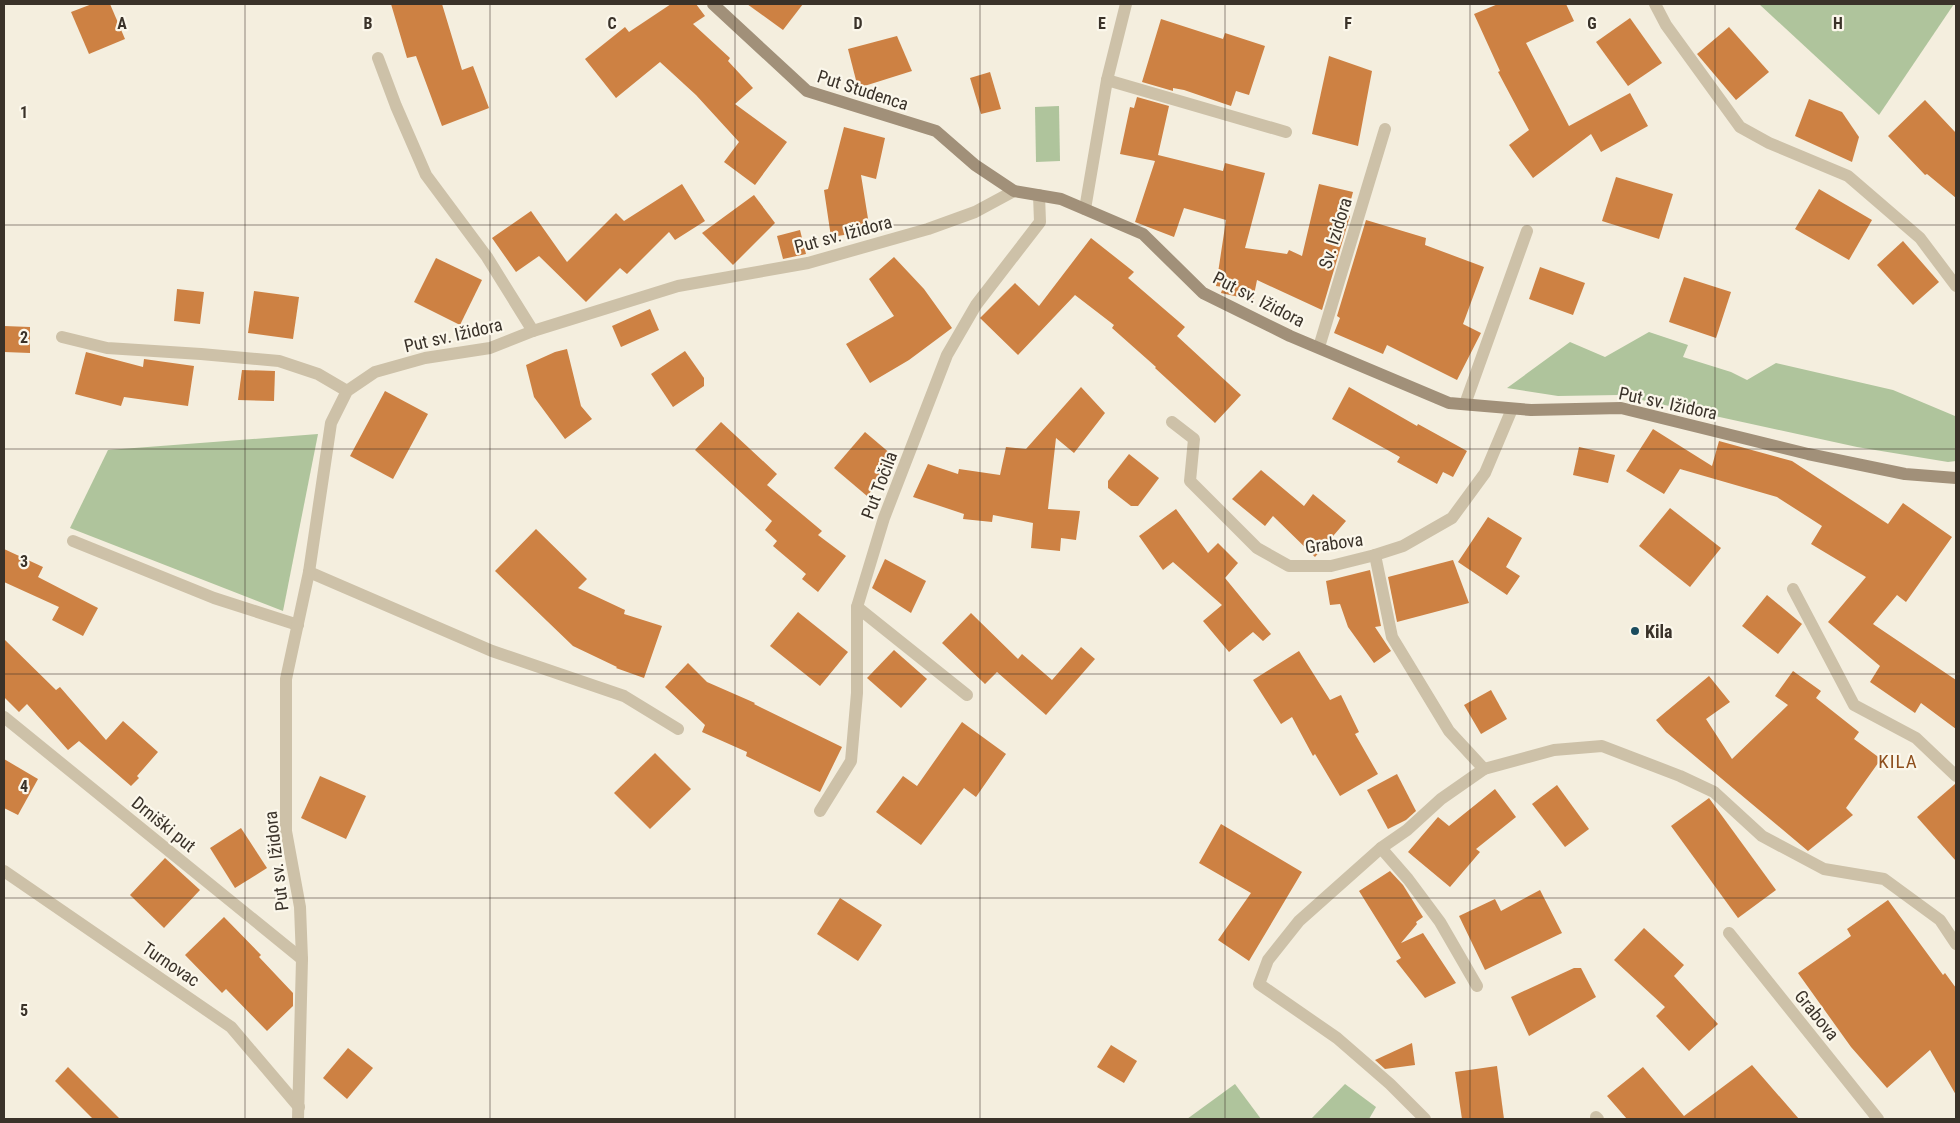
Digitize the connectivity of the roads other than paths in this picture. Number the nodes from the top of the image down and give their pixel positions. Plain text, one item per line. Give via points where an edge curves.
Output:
1 (713, 4) edge
2 (1126, 4) edge
3 (1655, 4) edge
4 (378, 58) dead end
5 (1107, 80) junction
6 (1385, 129) dead end
7 (1286, 132) dead end
8 (1014, 191) junction
9 (1039, 195) junction
10 (1085, 209) junction
11 (1527, 231) dead end
12 (1956, 286) edge
13 (533, 331) junction
14 (62, 338) dead end
15 (1319, 348) junction
16 (347, 391) junction
17 (1465, 404) junction
18 (1512, 409) junction
19 (1172, 422) dead end
20 (1956, 478) edge
21 (72, 541) dead end
22 (1375, 555) junction
23 (309, 572) junction
24 (1793, 589) dead end
25 (857, 607) junction
26 (298, 624) junction
27 (967, 695) dead end
28 (4, 717) edge
29 (678, 729) dead end
30 (1484, 769) junction
31 (1956, 776) edge
32 (820, 811) dead end
33 (1381, 848) junction
34 (4, 871) edge
35 (1729, 933) dead end
36 (1956, 944) edge
37 (302, 959) junction
38 (1477, 986) dead end
39 (298, 1113) edge
40 (1425, 1119) edge
41 (1878, 1119) edge

1 - 8 street, Put Studenca via 807,92 936,132 975,166
2 - 5 street
3 - 12 street via 1666,25 1740,127 1769,143 1848,176 1920,238
4 - 13 street via 426,175 487,257
5 - 7 street
5 - 10 street
6 - 15 street, Sv. Izidora
8 - 9 street, Put sv. Ižidora
8 - 13 street, Put sv. Ižidora via 976,212 928,229 808,263 678,286
9 - 10 street, Put sv. Ižidora via 1061,199
9 - 25 street, Put Točila via 1040,222 976,305 947,355 884,518
10 - 15 street, Put sv. Ižidora via 1143,234 1203,293
11 - 17 street
13 - 16 street, Put sv. Ižidora via 490,348 425,358 375,372
14 - 16 street via 107,348 279,361 318,374
15 - 17 street, Put sv. Ižidora via 1449,403
16 - 23 street, Put sv. Ižidora via 331,423
17 - 18 street, Put sv. Ižidora
18 - 20 street, Put sv. Ižidora via 1621,408 1808,454 1905,474
18 - 22 street, Grabova via 1486,473 1452,518 1403,546
19 - 22 street, Grabova via 1194,439 1190,480 1257,548 1289,566 1331,566
21 - 26 street via 214,598
22 - 30 street via 1392,637 1449,731
23 - 26 street, Put sv. Ižidora
23 - 29 street via 492,651 624,696
24 - 31 street via 1854,705 1916,738
25 - 27 street
25 - 32 street, Put Točila via 857,693 851,761
26 - 37 street, Put sv. Ižidora via 286,679 286,831 300,908
28 - 37 street, Drniški put
30 - 33 street
30 - 36 street via 1554,750 1602,746 1714,792 1762,836 1824,869 1884,879 1940,920
33 - 38 street via 1440,922
33 - 40 street via 1299,920 1268,960 1259,984 1337,1038
34 - 39 street, Turnovac via 231,1027
35 - 41 street, Grabova
37 - 39 street, Put sv. Ižidora

